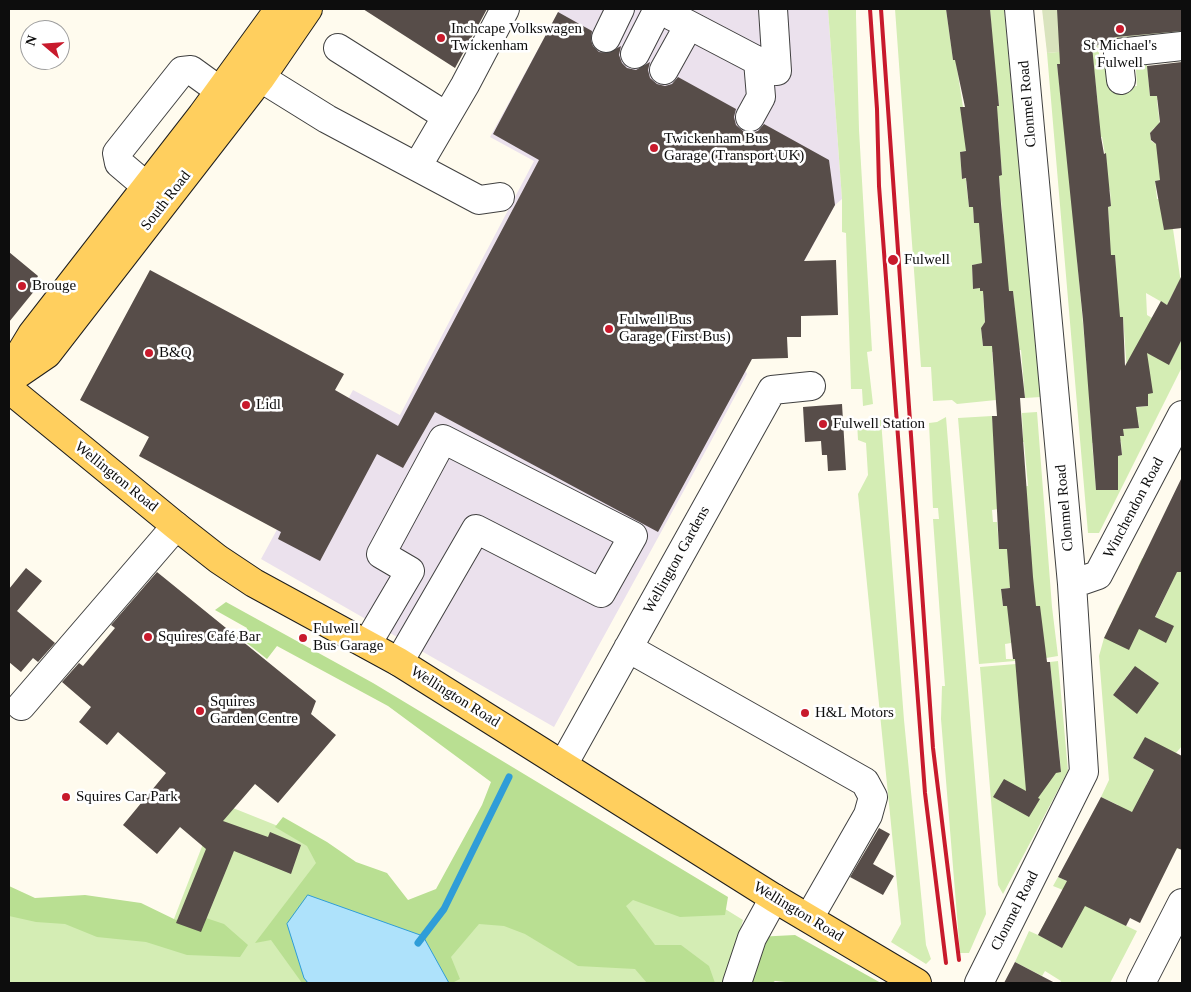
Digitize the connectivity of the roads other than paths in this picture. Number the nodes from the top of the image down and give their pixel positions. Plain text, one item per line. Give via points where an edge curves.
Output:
1 (278, 9) edge
2 (308, 9) edge
3 (505, 9) edge
4 (620, 9) edge
5 (658, 9) edge
6 (773, 9) edge
7 (1019, 9) edge
8 (680, 17) edge
9 (606, 38) dead end
10 (1182, 46) edge
11 (338, 48) dead end
12 (635, 54) dead end
13 (758, 61) junction
14 (664, 70) dead end
15 (250, 71) junction
16 (1121, 80) dead end
17 (220, 91) junction
18 (446, 116) junction
19 (750, 117) dead end
20 (417, 167) junction
21 (146, 186) junction
22 (500, 197) dead end
23 (9, 372) edge
24 (9, 380) edge
25 (811, 386) dead end
26 (9, 389) edge
27 (1182, 415) edge
28 (176, 526) junction
29 (1072, 584) junction
30 (367, 644) junction
31 (628, 648) junction
32 (399, 662) junction
33 (22, 706) dead end
34 (563, 765) junction
35 (774, 898) junction
36 (1182, 903) edge
37 (809, 918) junction
38 (737, 983) edge
39 (917, 983) edge
40 (979, 983) edge
41 (1142, 983) edge

1 - 15 main road, South Road
2 - 15 main road, South Road
3 - 18 street
4 - 9 street
5 - 12 street
6 - 13 street via 777,71
7 - 29 street, Clonmel Road
8 - 13 street
8 - 14 street
10 - 16 street via 1118,53
11 - 18 street
13 - 19 street via 761,97
15 - 17 main road, South Road
15 - 20 street via 327,119
15 - 24 main road, South Road via 47,354
17 - 21 main road, South Road
17 - 21 street via 191,70 182,71 117,153 119,163
18 - 20 street
20 - 22 street via 479,200
21 - 23 main road, South Road via 32,334
25 - 31 street, Wellington Gardens via 772,390
26 - 28 main road, Wellington Road
27 - 29 street, Winchendon Road via 1098,575
28 - 30 main road, Wellington Road via 254,583
28 - 33 street
29 - 40 street, Clonmel Road via 1084,772
30 - 32 main road, Wellington Road
30 - 32 street via 410,571 381,554 443,439 633,536 601,593 476,529
31 - 34 street, Wellington Gardens
31 - 37 street via 865,782 872,797 868,815
32 - 34 main road, Wellington Road
34 - 35 main road, Wellington Road
35 - 37 main road, Wellington Road
35 - 38 street via 752,938
36 - 41 street
37 - 39 main road, Wellington Road

